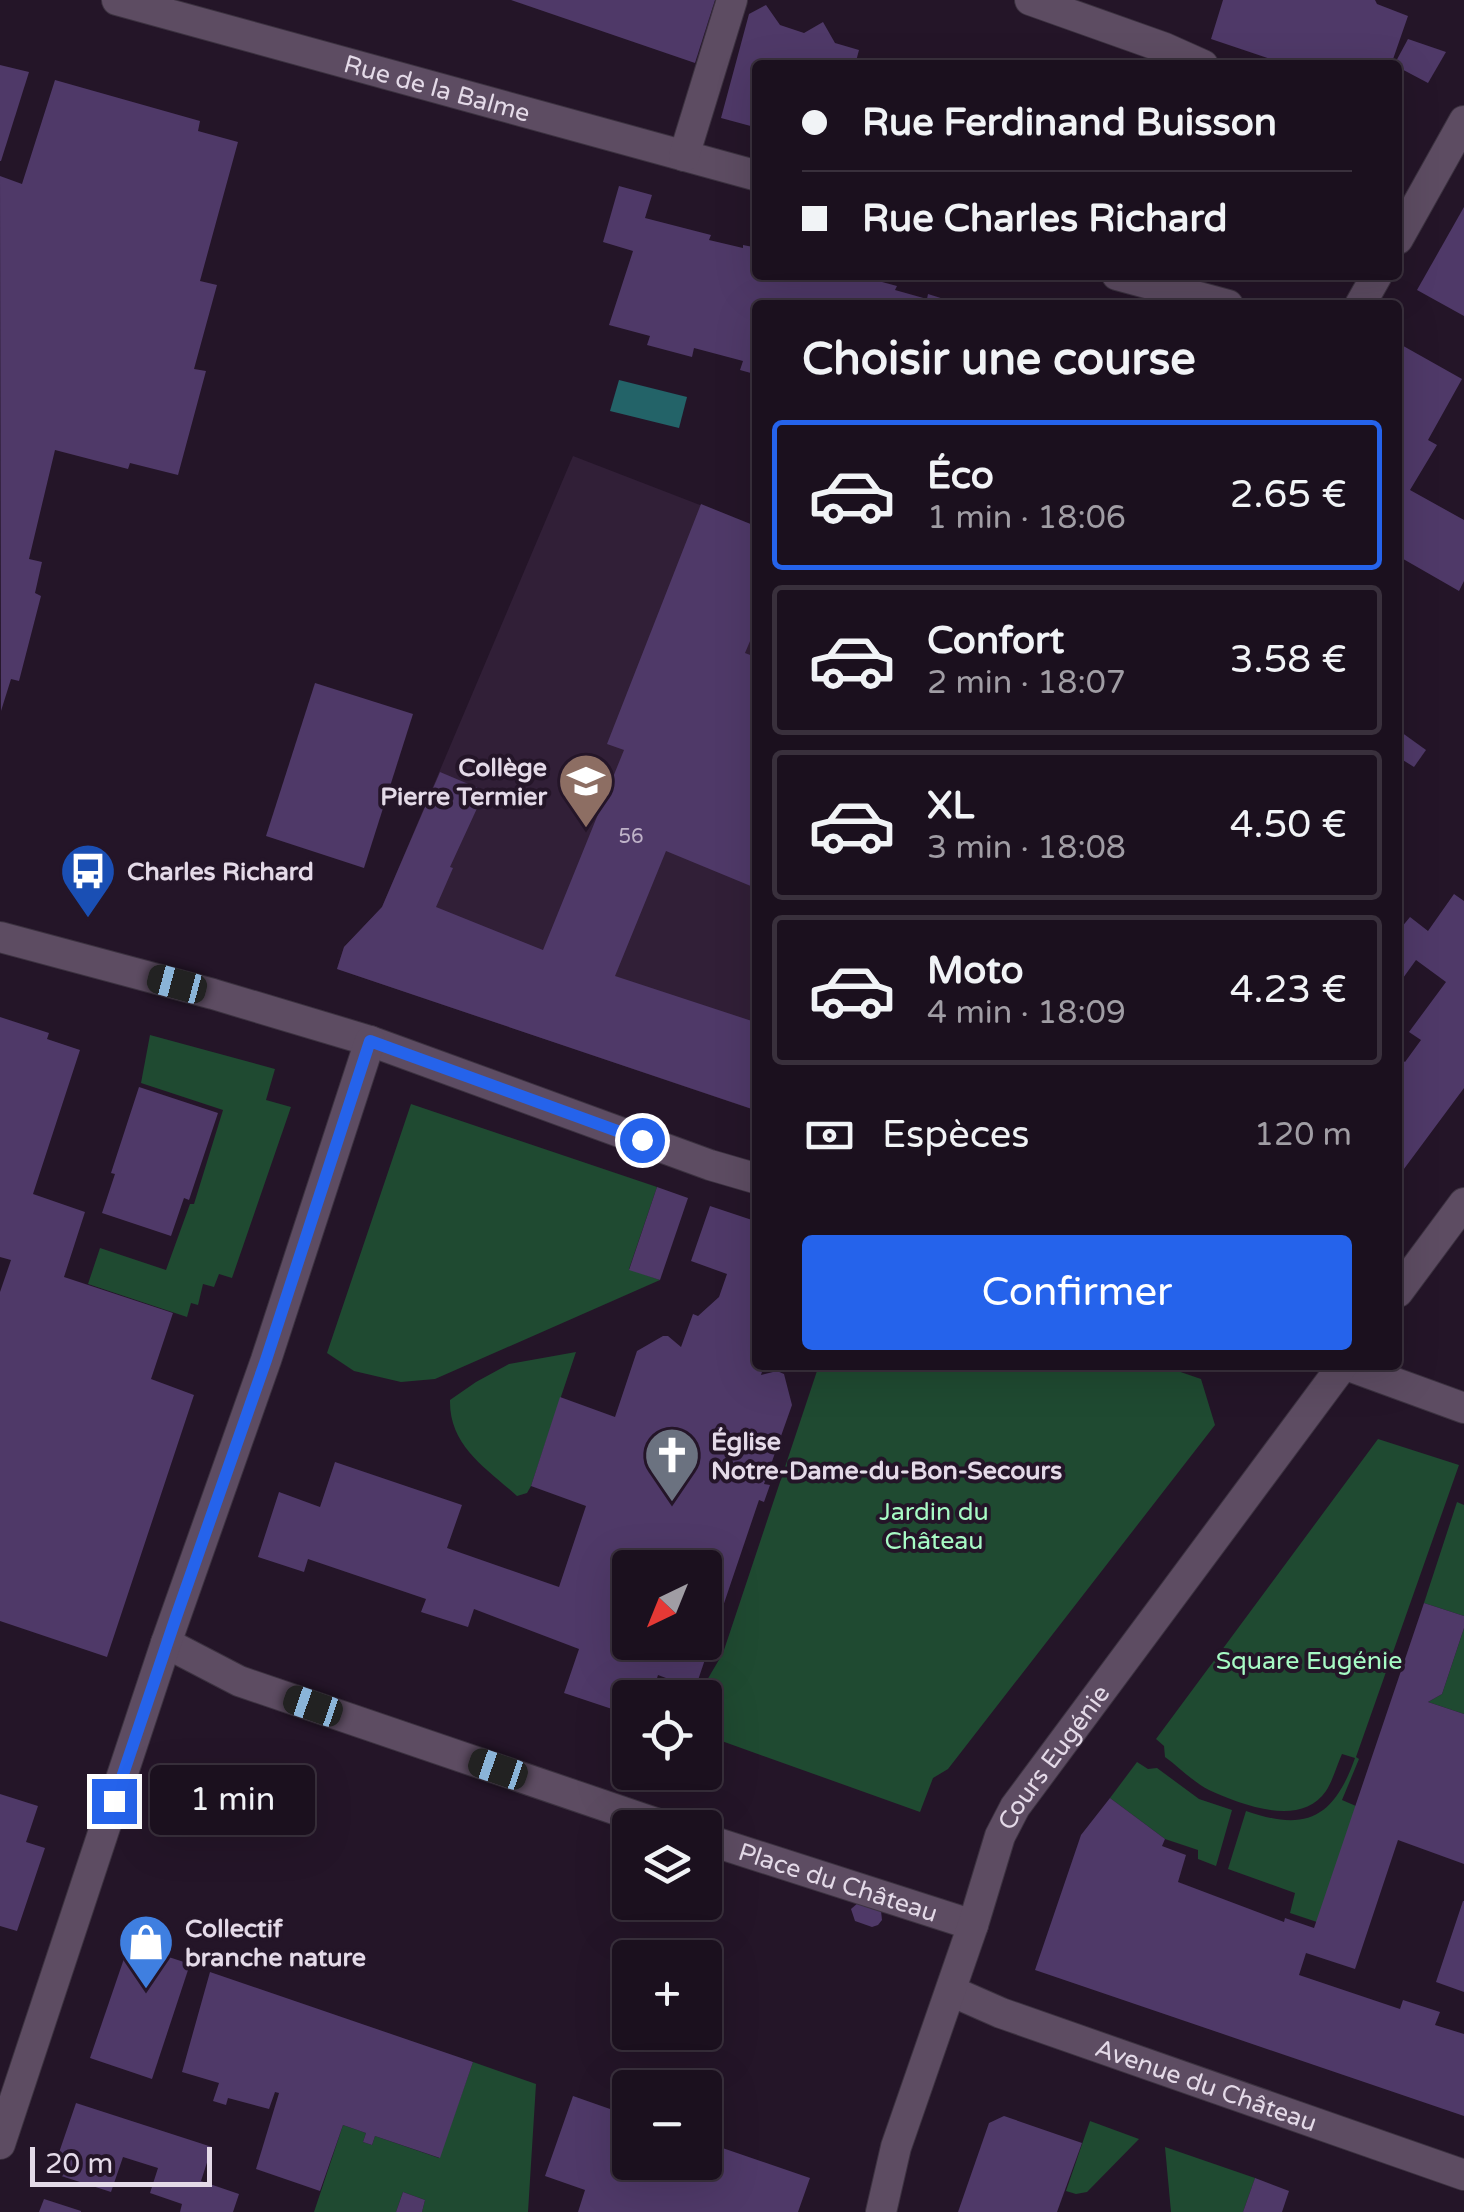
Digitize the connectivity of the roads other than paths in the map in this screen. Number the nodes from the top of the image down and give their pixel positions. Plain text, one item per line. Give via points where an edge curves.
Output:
1 (117, 0) edge
2 (732, 0) edge
3 (1030, 0) edge
4 (1163, 57) edge
5 (1464, 120) edge
6 (684, 156) junction
7 (752, 174) edge
8 (1402, 231) edge
9 (1136, 280) edge
10 (1210, 300) edge
11 (0, 937) edge
12 (370, 1041) junction
13 (752, 1177) edge
14 (1464, 1203) edge
15 (1402, 1287) edge
16 (1340, 1370) edge
17 (1358, 1370) edge
18 (1464, 1408) edge
19 (166, 1644) junction
20 (617, 1810) edge
21 (722, 1845) edge
22 (973, 1926) junction
23 (951, 1991) junction
24 (0, 2144) edge
25 (1464, 2175) edge
26 (882, 2212) edge

1 - 6 street, Rue de la Balme
2 - 6 street
3 - 4 street
5 - 8 street
6 - 7 street, Rue de la Balme
9 - 10 street
11 - 12 street
12 - 13 street
12 - 19 street
14 - 15 street
16 - 22 street, Cours Eugénie via 1015,1807
17 - 18 street
19 - 20 street via 239,1681
19 - 24 street
21 - 22 street, Place du Château
22 - 23 street, Cours Eugénie
23 - 25 street, Avenue du Château
23 - 26 street, Cours Eugénie via 896,2147

